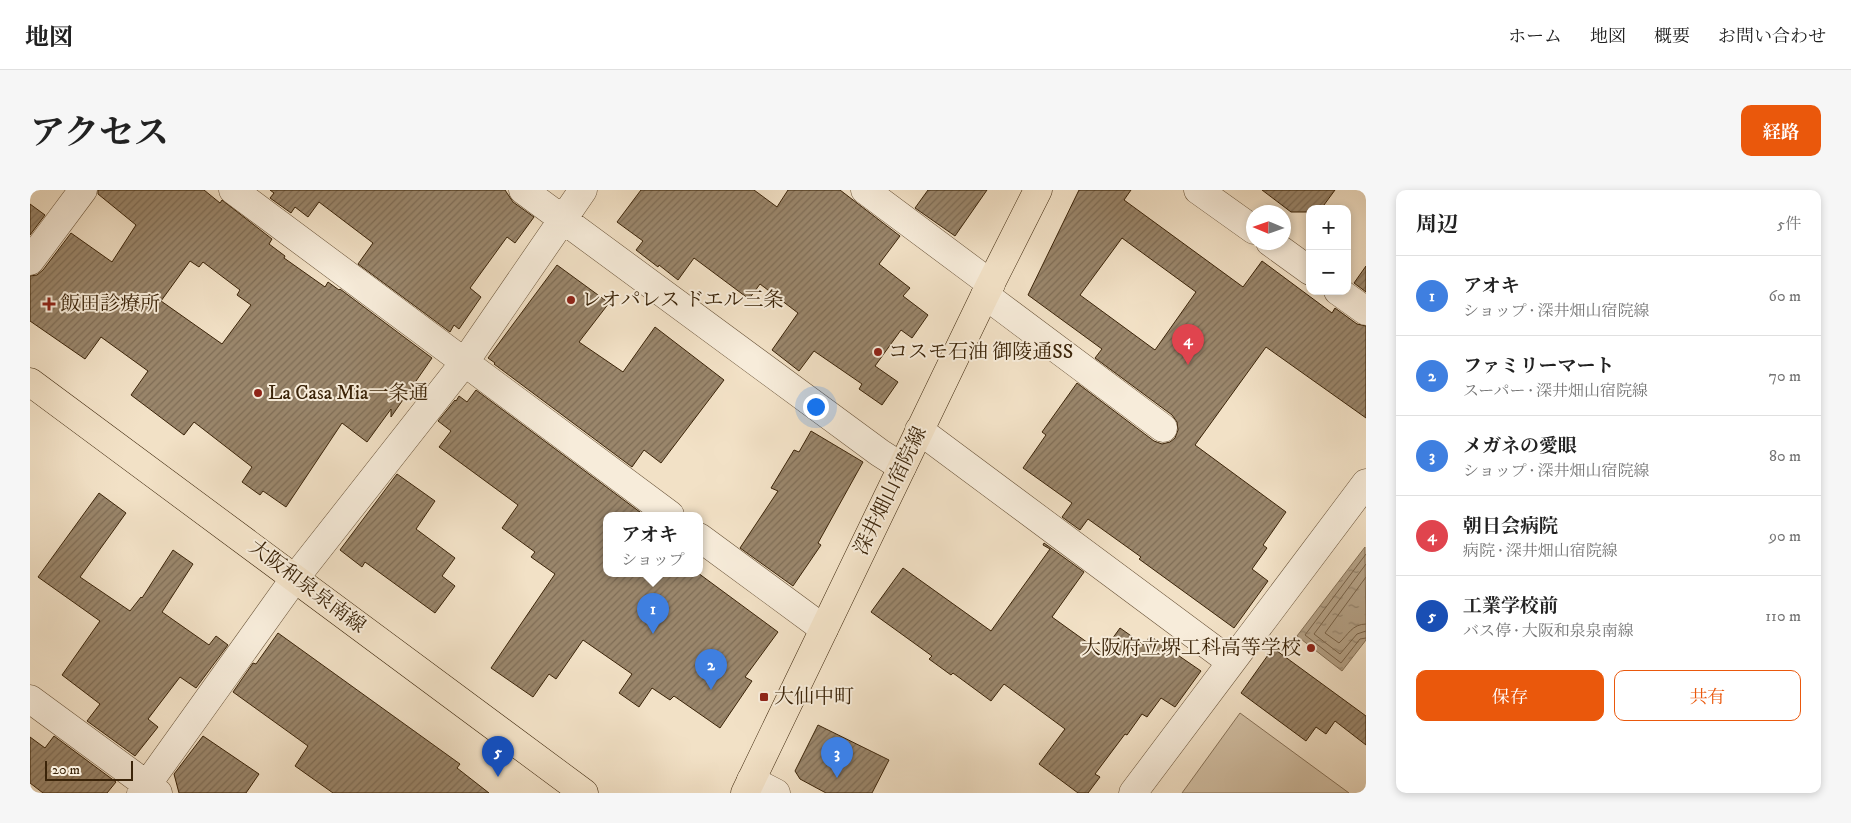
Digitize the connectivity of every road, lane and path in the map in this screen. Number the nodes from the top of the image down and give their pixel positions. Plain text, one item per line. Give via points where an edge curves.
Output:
1 (83, 190) edge
2 (233, 190) edge
3 (523, 190) edge
4 (583, 190) edge
5 (865, 190) edge
6 (1038, 190) edge
7 (1198, 190) edge
8 (562, 219) junction
9 (1246, 224) edge
10 (1281, 250) edge
11 (30, 261) edge
12 (1306, 268) edge
13 (988, 290) junction
14 (1344, 295) edge
15 (1366, 311) edge
16 (464, 363) junction
17 (30, 382) edge
18 (1163, 428) dead end
19 (919, 430) junction
20 (902, 467) junction
21 (1366, 483) edge
22 (666, 512) edge
23 (703, 540) edge
24 (295, 578) junction
25 (824, 629) junction
26 (1232, 662) junction
27 (30, 699) edge
28 (748, 786) edge
29 (148, 790) edge
30 (584, 793) edge
31 (776, 793) edge
32 (1133, 793) edge

1 - 11 street
2 - 16 street
3 - 8 street
4 - 8 street
5 - 13 street
6 - 13 main road, 深井畑山宿院線
7 - 9 street
8 - 16 street
8 - 20 street
10 - 12 street
13 - 18 street
13 - 19 main road, 深井畑山宿院線
14 - 15 street
16 - 22 street
16 - 24 street
17 - 24 main road, 大阪和泉泉南線
19 - 20 main road, 深井畑山宿院線
19 - 26 street
20 - 25 main road, 深井畑山宿院線
21 - 26 street
23 - 25 street
24 - 29 street
24 - 30 main road, 大阪和泉泉南線
25 - 28 main road, 深井畑山宿院線
26 - 32 street
27 - 29 street
28 - 31 street

